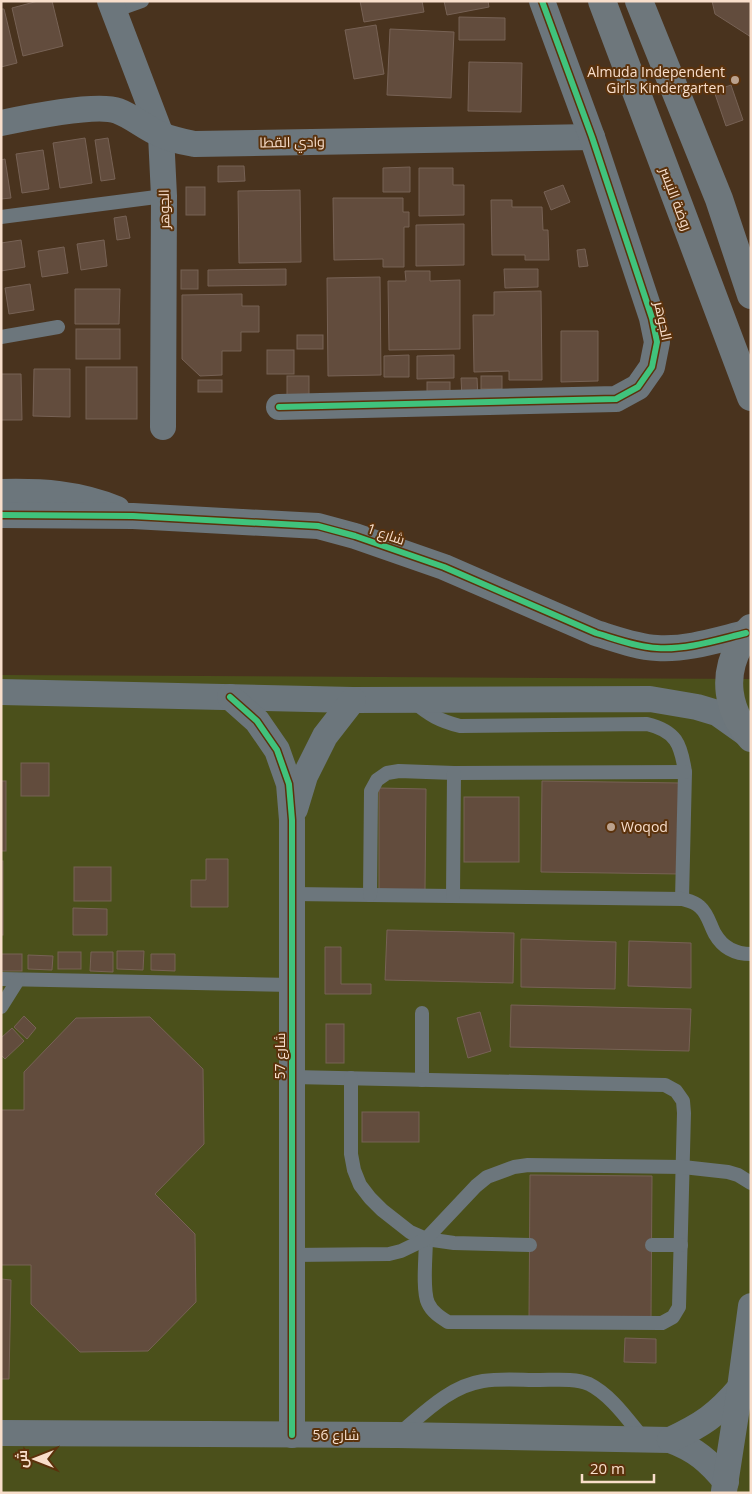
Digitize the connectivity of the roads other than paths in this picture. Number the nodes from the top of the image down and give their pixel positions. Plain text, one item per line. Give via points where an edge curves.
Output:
1 (142, 1) edge
2 (542, 1) edge
3 (602, 1) edge
4 (639, 1) edge
5 (112, 6) edge
6 (1, 123) edge
7 (161, 135) junction
8 (592, 138) junction
9 (164, 196) junction
10 (1, 217) edge
11 (751, 295) edge
12 (58, 327) dead end
13 (1, 337) edge
14 (751, 397) edge
15 (279, 407) dead end
16 (163, 426) dead end
17 (1, 492) edge
18 (1, 516) edge
19 (133, 516) junction
20 (748, 630) edge
21 (1, 692) edge
22 (230, 697) junction
23 (353, 700) junction
24 (413, 700) junction
25 (749, 736) edge
26 (685, 772) junction
27 (454, 773) junction
28 (292, 820) junction
29 (292, 894) junction
30 (370, 895) junction
31 (453, 896) junction
32 (682, 899) junction
33 (751, 954) edge
34 (1, 979) edge
35 (18, 980) junction
36 (292, 985) junction
37 (1, 1007) edge
38 (422, 1013) dead end
39 (292, 1077) junction
40 (351, 1078) junction
41 (422, 1080) junction
42 (683, 1168) junction
43 (751, 1183) edge
44 (426, 1239) junction
45 (530, 1245) dead end
46 (652, 1245) dead end
47 (681, 1245) junction
48 (292, 1255) junction
49 (751, 1306) edge
50 (740, 1388) junction
51 (1, 1433) edge
52 (292, 1435) junction
53 (397, 1435) junction
54 (643, 1438) junction
55 (670, 1440) junction
56 (725, 1487) edge

1 - 5 lane
2 - 8 street, الجوهر
3 - 14 street, روضة النيسر
4 - 11 street via 719,199
5 - 7 street, الجوهر
6 - 7 street, وادي القطا via 103,108 117,110
7 - 8 street, وادي القطا via 195,144
7 - 9 street, الجوهر
8 - 15 street, الجوهر via 658,342 652,367 638,387 616,399 599,400
9 - 10 lane
9 - 16 street, الجوهر
12 - 13 lane
17 - 19 street, شارع 1 via 76,496 98,501
18 - 19 street, شارع 1
19 - 20 street, شارع 1 via 318,526 444,567 596,633 656,648 697,645
20 - 25 street via 732,657 728,684 734,711
21 - 22 street
22 - 23 street
22 - 28 street, شارع 57 via 257,721 277,750 289,784
23 - 24 street
23 - 28 street, شارع 57 via 325,736 304,776
24 - 25 street via 650,699 697,706 716,713
24 - 26 lane via 442,721 460,726 659,726 677,742
26 - 27 lane
26 - 32 lane
27 - 30 lane via 387,773 377,780 371,791 370,803
27 - 31 lane
28 - 29 street, شارع 57
29 - 30 lane
29 - 36 street, شارع 57
30 - 31 lane
31 - 32 lane
32 - 33 lane via 701,908 724,946 734,952
34 - 35 lane
35 - 36 lane
35 - 37 lane
36 - 39 street, شارع 57
38 - 41 lane
39 - 40 lane
39 - 48 street, شارع 57
40 - 41 lane
40 - 44 lane via 351,1154 360,1185 396,1221
41 - 42 lane via 666,1085 683,1101
42 - 43 lane via 728,1172
42 - 44 lane via 514,1167 487,1177 476,1186
42 - 47 lane
44 - 45 lane
44 - 47 lane via 428,1302 436,1314 448,1322 462,1323 662,1324 673,1317 679,1307
44 - 48 lane via 389,1254
46 - 47 lane
48 - 52 street, شارع 57
49 - 50 street
50 - 55 street via 710,1419
50 - 56 street
51 - 52 street, شارع 56
52 - 53 street, شارع 56
53 - 54 street, شارع 56
53 - 54 lane via 435,1404 466,1385 498,1380 572,1380 589,1384 602,1394
54 - 55 street, شارع 56
55 - 56 street, شارع 56 via 702,1456 715,1468

